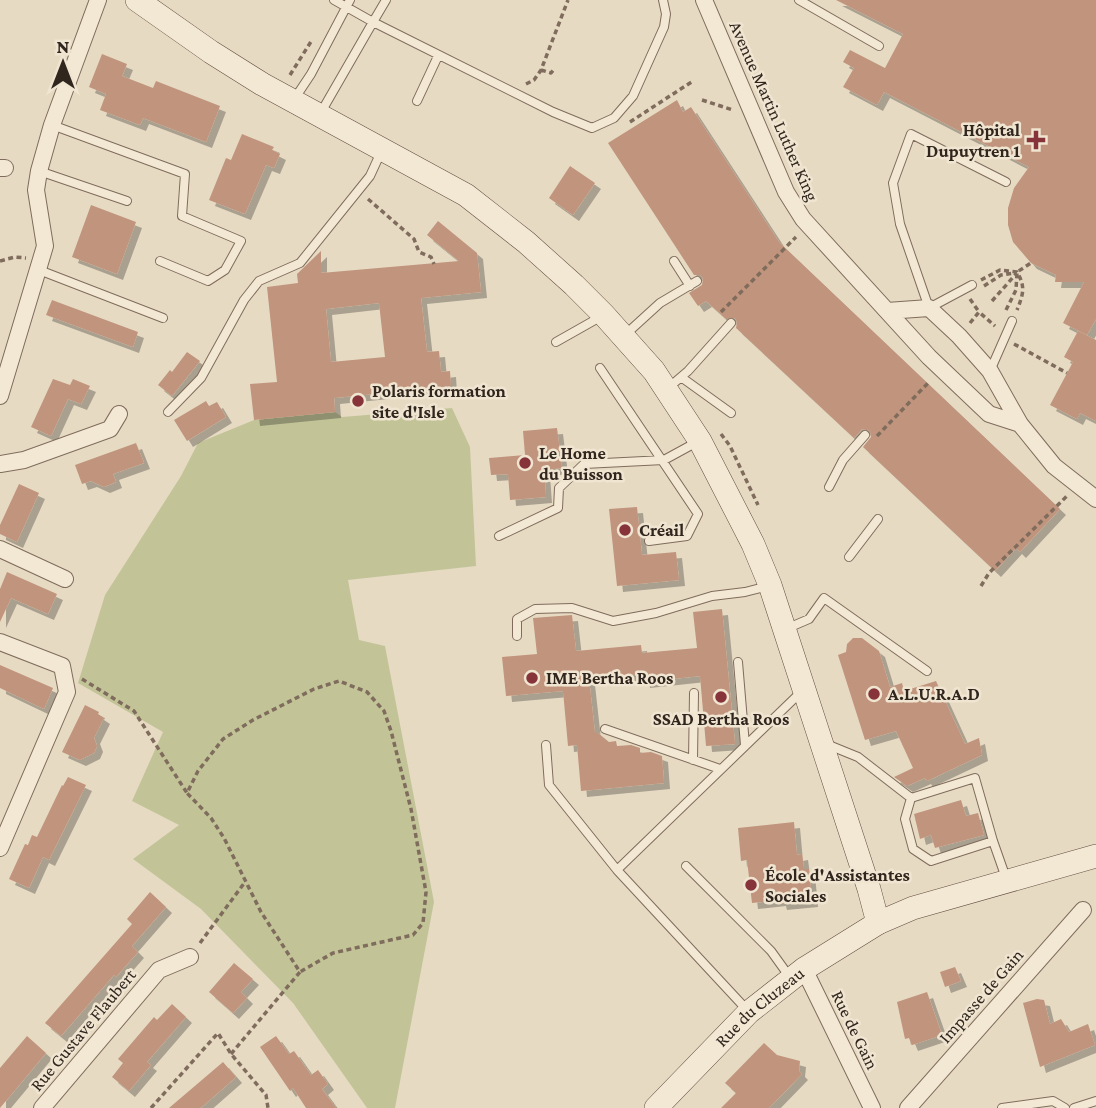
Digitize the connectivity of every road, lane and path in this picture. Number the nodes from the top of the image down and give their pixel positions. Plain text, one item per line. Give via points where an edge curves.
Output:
1 (98, 0) edge
2 (137, 0) edge
3 (334, 0) edge
4 (386, 0) edge
5 (568, 0) edge
6 (663, 0) edge
7 (704, 0) edge
8 (799, 0) edge
9 (348, 4) edge
10 (373, 22) junction
11 (317, 32) dead end
12 (879, 46) dead end
13 (438, 56) junction
14 (555, 68) dead end
15 (541, 71) junction
16 (289, 77) dead end
17 (693, 80) dead end
18 (524, 85) dead end
19 (702, 100) dead end
20 (294, 101) junction
21 (417, 101) dead end
22 (735, 111) dead end
23 (319, 115) junction
24 (52, 125) junction
25 (623, 126) dead end
26 (382, 149) junction
27 (39, 171) junction
28 (1006, 182) dead end
29 (357, 192) junction
30 (127, 201) dead end
31 (794, 239) dead end
32 (0, 261) edge
33 (160, 261) dead end
34 (674, 261) dead end
35 (1031, 263) dead end
36 (433, 264) dead end
37 (40, 265) junction
38 (1017, 272) junction
39 (976, 287) junction
40 (969, 296) dead end
41 (992, 301) dead end
42 (730, 303) dead end
43 (929, 308) junction
44 (887, 311) junction
45 (979, 312) junction
46 (604, 315) junction
47 (163, 318) dead end
48 (1012, 321) joint
49 (731, 323) dead end
50 (624, 336) junction
51 (959, 336) junction
52 (1004, 339) junction
53 (556, 342) dead end
54 (600, 368) dead end
55 (990, 371) junction
56 (938, 373) dead end
57 (1068, 373) dead end
58 (674, 383) junction
59 (0, 396) edge
60 (168, 412) dead end
61 (732, 413) dead end
62 (119, 414) dead end
63 (1020, 424) junction
64 (869, 438) joint
65 (700, 441) junction
66 (664, 460) junction
67 (0, 464) edge
68 (829, 487) dead end
69 (1068, 495) dead end
70 (1096, 499) edge
71 (878, 519) dead end
72 (499, 536) dead end
73 (649, 541) dead end
74 (0, 549) edge
75 (849, 557) dead end
76 (65, 579) dead end
77 (771, 585) junction
78 (981, 586) dead end
79 (784, 629) junction
80 (517, 636) dead end
81 (0, 642) edge
82 (738, 662) dead end
83 (62, 666) junction
84 (927, 671) dead end
85 (803, 690) junction
86 (694, 693) dead end
87 (605, 729) dead end
88 (820, 742) junction
89 (546, 745) dead end
90 (745, 745) junction
91 (693, 760) junction
92 (720, 769) junction
93 (187, 793) junction
94 (911, 798) junction
95 (992, 841) junction
96 (0, 848) edge
97 (1096, 856) edge
98 (686, 866) dead end
99 (617, 870) junction
100 (246, 881) junction
101 (1007, 881) junction
102 (1083, 910) dead end
103 (878, 923) junction
104 (190, 957) joint
105 (300, 972) junction
106 (797, 974) junction
107 (749, 1012) junction
108 (231, 1054) junction
109 (1096, 1101) edge
110 (42, 1108) edge
111 (151, 1108) edge
112 (268, 1108) edge
113 (656, 1108) edge
114 (872, 1108) edge
115 (908, 1108) edge
116 (1002, 1108) edge
117 (1065, 1108) edge
118 (1074, 1108) edge

1 - 24 street
2 - 20 street via 194,41
3 - 9 lane
4 - 10 lane
5 - 15 path
6 - 13 lane via 664,27 633,96 614,118 593,128
7 - 44 street, Avenue Martin Luther King via 786,192 803,219
8 - 12 lane
9 - 10 lane
9 - 20 lane
10 - 13 lane
10 - 23 lane
11 - 16 path
13 - 21 lane
14 - 15 path via 551,73
15 - 18 path
17 - 25 path
19 - 22 path
20 - 23 street
23 - 26 street
24 - 27 street
24 - 33 lane via 185,174 182,216 241,241 225,270 208,281
26 - 29 lane
26 - 46 street via 466,195 526,242
27 - 30 lane
27 - 37 street via 36,190 44,246
28 - 43 lane via 911,134 893,183 900,224
29 - 36 path via 414,239 419,252 431,257
29 - 60 lane via 300,263 259,281 201,378
31 - 42 path
32 - 37 path via 15,257
34 - 50 lane via 693,284 660,303
35 - 38 path
37 - 47 lane
37 - 59 street
38 - 39 path
38 - 39 path via 1000,270
38 - 41 path
38 - 45 path via 1016,290 997,327
38 - 48 path via 1023,294
39 - 43 lane
40 - 45 path
43 - 44 street
43 - 51 street
44 - 63 street, Avenue Martin Luther King via 989,414
45 - 51 path
46 - 50 street
46 - 53 lane
48 - 52 lane
49 - 58 lane
50 - 58 street via 654,371
51 - 55 street
52 - 55 lane
52 - 57 path
54 - 66 lane
55 - 63 street
56 - 64 path
58 - 61 lane
58 - 65 street
62 - 67 street via 110,429
63 - 70 street via 1055,466
64 - 68 lane via 843,460
65 - 66 lane
65 - 77 street
66 - 72 lane via 584,464 559,488 558,508
66 - 73 lane via 698,514 687,536
69 - 78 path
71 - 75 lane
74 - 76 street
77 - 79 street
77 - 80 lane via 613,621 572,608 535,609 517,619
79 - 84 lane via 810,620 824,598
79 - 85 street
81 - 83 street
82 - 90 lane
83 - 93 path via 135,711
83 - 96 street via 67,692
85 - 88 street
85 - 90 lane
86 - 91 lane
87 - 91 lane
88 - 94 lane via 858,757
88 - 103 street
89 - 99 lane via 550,785
90 - 92 lane
91 - 92 lane
92 - 99 lane
93 - 100 path via 217,828
93 - 105 path via 223,739 314,689 339,681 367,692 384,711 416,837 426,892 423,923 414,935 333,953
94 - 95 lane via 975,778
94 - 95 lane via 905,819 913,849 931,861
95 - 101 lane
97 - 101 street, Rue du Cluzeau
98 - 106 lane
99 - 107 lane
100 - 104 path
100 - 105 path
101 - 103 street, Rue du Cluzeau
102 - 115 street, Impasse de Gain
103 - 106 street, Rue du Cluzeau
104 - 110 street, Rue Gustave Flaubert via 159,970
105 - 108 path
106 - 107 street, Rue du Cluzeau
106 - 114 street, Rue de Gain
107 - 113 street, Rue du Cluzeau
108 - 111 path via 218,1033
108 - 112 path via 266,1095
109 - 118 lane
116 - 117 lane via 1053,1101

